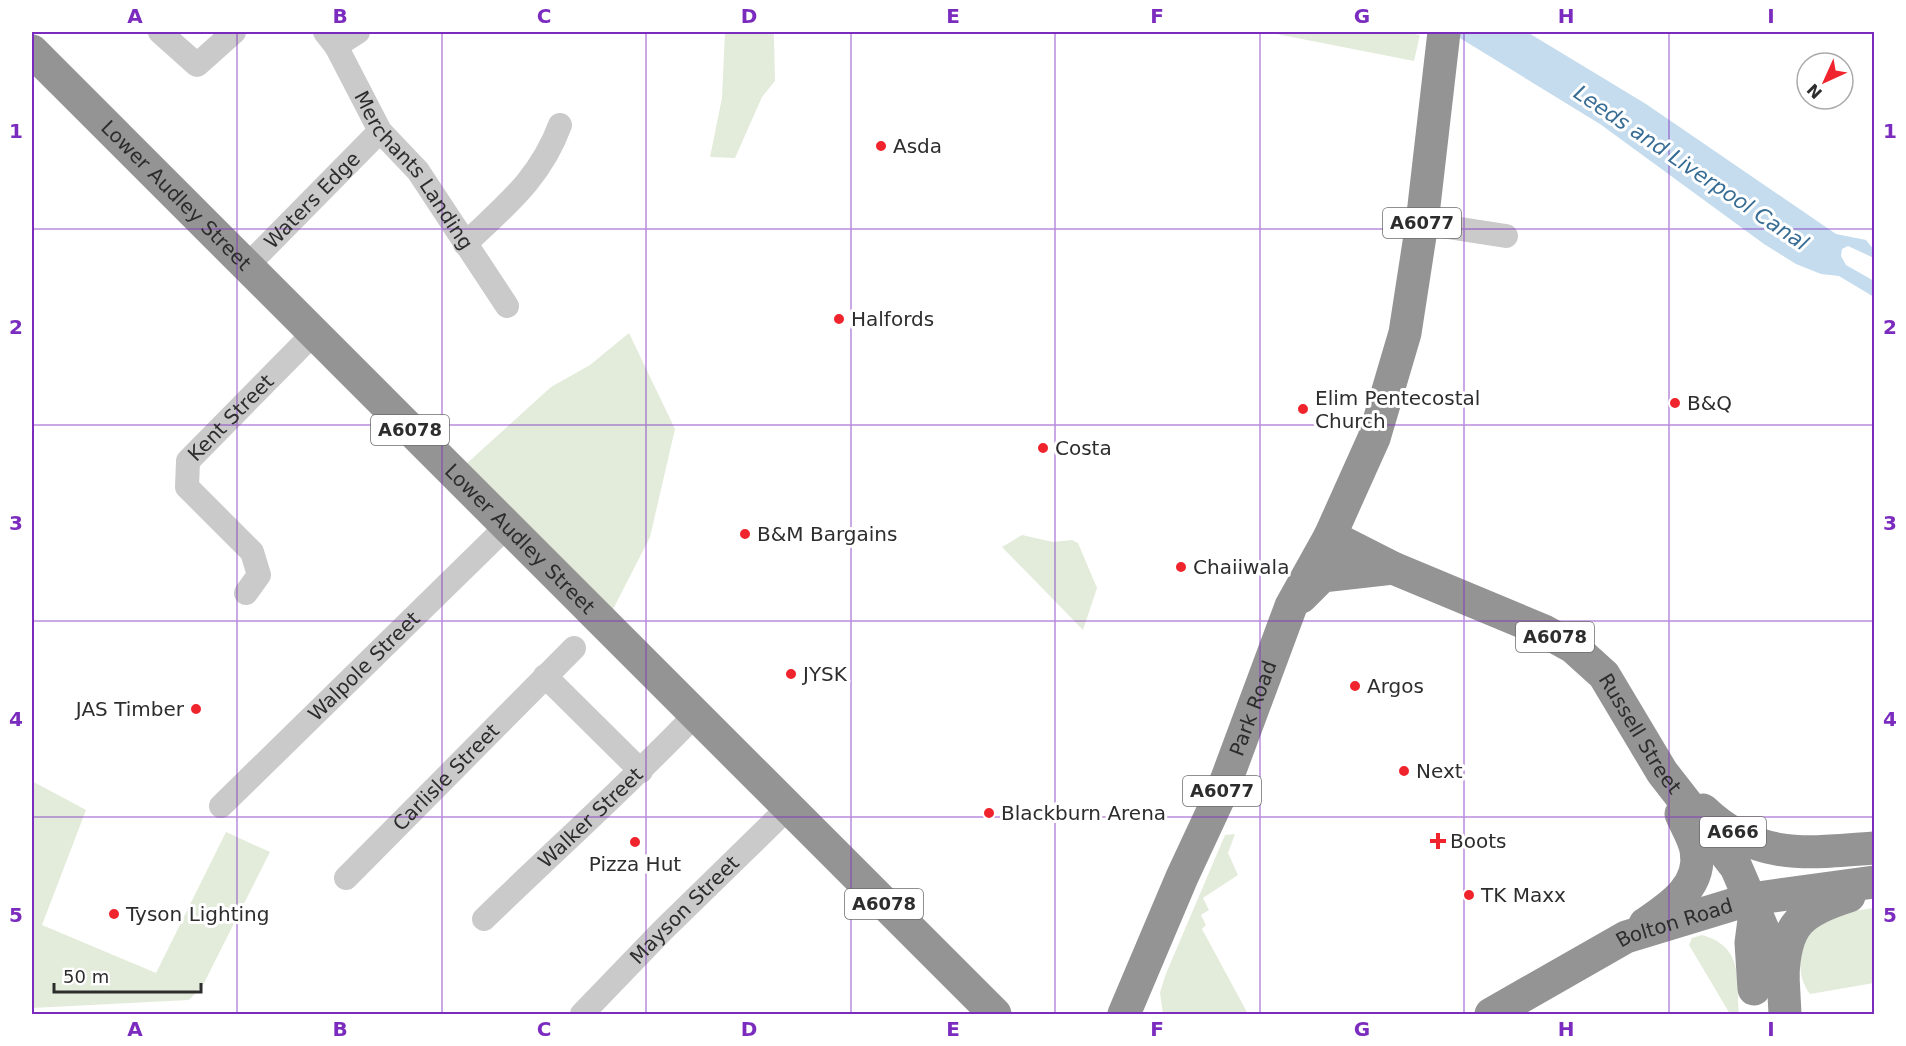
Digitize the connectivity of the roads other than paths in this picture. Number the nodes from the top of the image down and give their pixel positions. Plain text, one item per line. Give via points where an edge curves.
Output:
1 (160, 32) edge
2 (234, 32) edge
3 (358, 32) edge
4 (1444, 32) edge
5 (330, 39) edge
6 (32, 51) edge
7 (560, 125) dead end
8 (380, 131) junction
9 (1422, 223) junction
10 (1506, 236) dead end
11 (465, 244) junction
12 (246, 267) junction
13 (507, 306) dead end
14 (313, 334) junction
15 (506, 527) junction
16 (1330, 536) junction
17 (1393, 568) junction
18 (246, 593) dead end
19 (1291, 606) junction
20 (574, 648) dead end
21 (545, 676) junction
22 (695, 715) junction
23 (641, 771) junction
24 (1662, 772) junction
25 (221, 806) dead end
26 (788, 808) junction
27 (1875, 848) edge
28 (1822, 852) junction
29 (346, 878) dead end
30 (1875, 882) edge
31 (1875, 888) edge
32 (1760, 903) junction
33 (1701, 914) junction
34 (484, 919) dead end
35 (1626, 937) junction
36 (1144, 971) junction
37 (1764, 993) edge
38 (995, 1010) edge
39 (582, 1014) edge
40 (1106, 1014) edge
41 (1124, 1014) edge
42 (1141, 1014) edge
43 (1491, 1014) edge
44 (1785, 1014) edge

1 - 2 street via 197,65
3 - 5 street
4 - 9 highway, A6077
5 - 8 street, Merchants Landing
6 - 12 highway, Lower Audley Street / A6078
7 - 11 street via 550,153 525,187
8 - 11 street, Merchants Landing via 418,171
8 - 12 street, Waters Edge
9 - 10 street
9 - 16 highway, A6077 via 1405,333 1374,438
11 - 13 street, Merchants Landing
12 - 14 highway, Lower Audley Street / A6078
14 - 15 highway, Lower Audley Street / A6078
14 - 18 street, Kent Street via 188,461 187,487 252,552 259,574
15 - 22 highway, Lower Audley Street / A6078
15 - 25 street, Walpole Street
16 - 17 highway, Russell Street / A6078
16 - 19 highway, Park Road / A6077
17 - 19 highway, Russell Street / A6078 via 1322,576
17 - 24 highway, Russell Street / A6078 via 1573,647 1604,675
19 - 36 highway, Park Road / A6077 via 1223,789
20 - 21 street, Carlisle Street
21 - 23 street
21 - 29 street, Carlisle Street
22 - 23 street, Walker Street
22 - 26 highway, Lower Audley Street / A6078
23 - 34 street, Walker Street
24 - 28 highway, A666 via 1711,818 1745,840 1774,850
24 - 32 highway, Russell Street / A6078
24 - 35 highway via 1696,849 1695,866 1687,889 1676,902
26 - 38 highway, Lower Audley Street / A6078
26 - 39 street, Mayson Street
27 - 28 highway, A666
28 - 32 highway via 1795,870
30 - 32 highway, Bolton Road
31 - 37 highway via 1819,906 1801,920
32 - 33 highway, Bolton Road
32 - 37 highway via 1752,924 1751,943
33 - 35 highway, Bolton Road
33 - 37 highway via 1724,927 1737,942
35 - 43 highway, Bolton Road
36 - 40 highway
36 - 41 highway, Park Road
36 - 42 highway
37 - 44 highway

